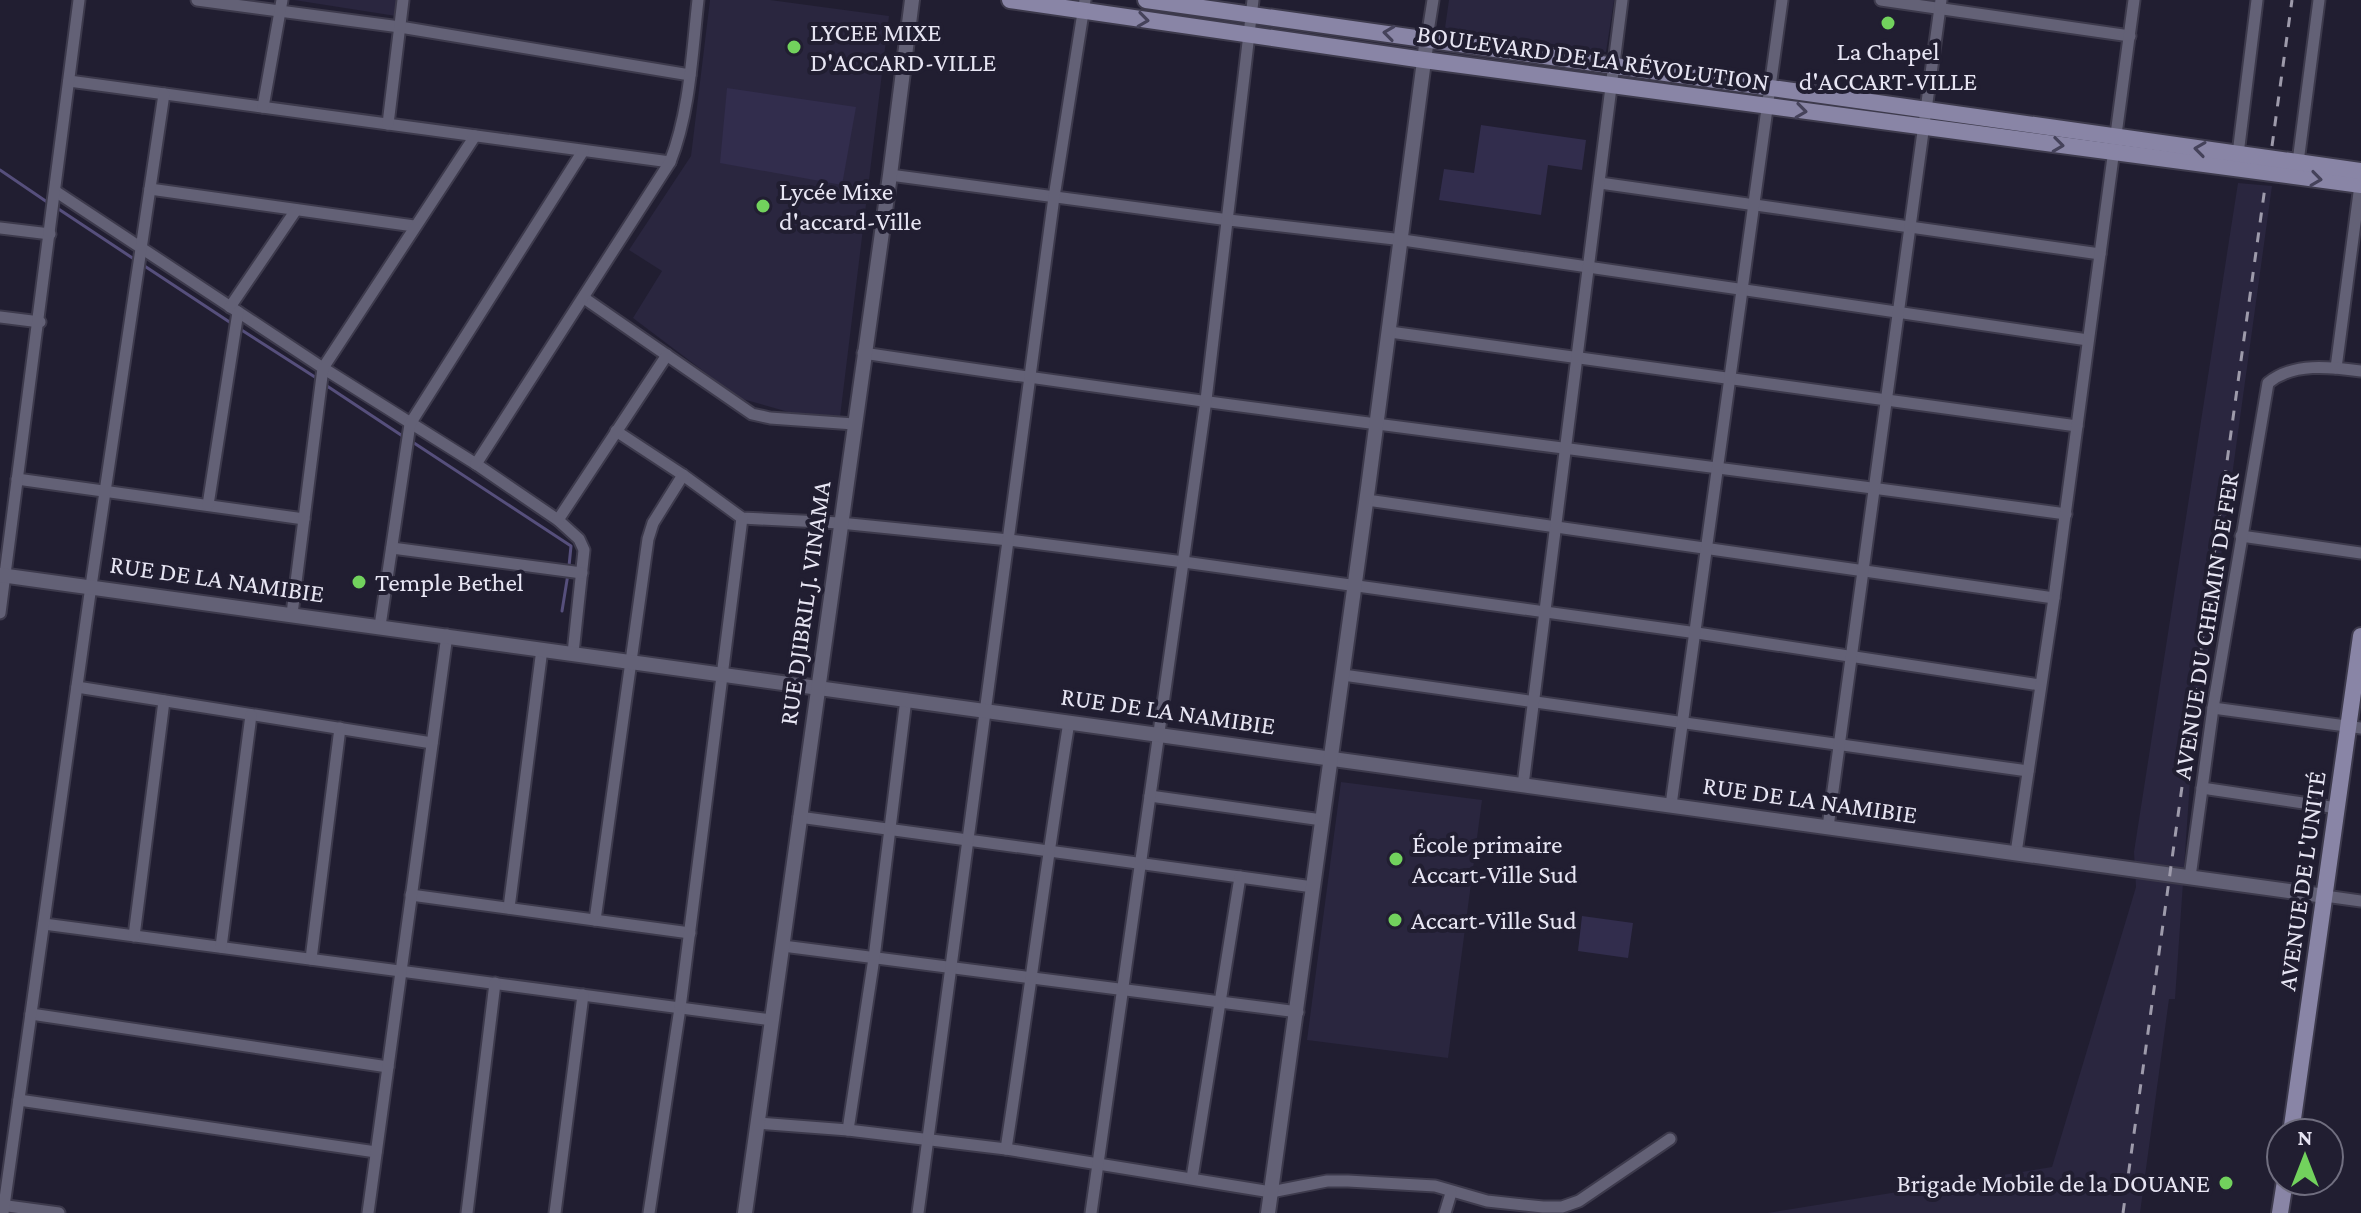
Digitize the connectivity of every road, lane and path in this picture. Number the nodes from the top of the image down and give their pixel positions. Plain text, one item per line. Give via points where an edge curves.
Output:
1 (79, 0) edge
2 (197, 0) edge
3 (403, 0) edge
4 (698, 0) edge
5 (912, 0) edge
6 (1010, 0) edge
7 (1146, 0) edge
8 (1433, 0) edge
9 (1622, 0) edge
10 (1782, 0) edge
11 (1881, 0) edge
12 (2134, 0) edge
13 (2257, 0) edge
14 (2319, 0) edge
15 (1941, 4) edge
16 (281, 6) edge
17 (1084, 6) edge
18 (1252, 7) edge
19 (400, 27) junction
20 (1249, 34) junction
21 (2130, 36) junction
22 (1427, 38) junction
23 (1424, 60) junction
24 (1614, 64) junction
25 (690, 75) junction
26 (69, 81) junction
27 (1613, 83) junction
28 (1769, 89) junction
29 (164, 94) junction
30 (1767, 106) junction
31 (263, 107) junction
32 (1927, 108) junction
33 (388, 124) junction
34 (1925, 128) junction
35 (475, 136) junction
36 (2113, 144) junction
37 (583, 151) junction
38 (2238, 154) junction
39 (670, 162) junction
40 (2298, 162) junction
41 (2361, 171) edge
42 (890, 175) junction
43 (1600, 183) junction
44 (2361, 185) edge
45 (150, 189) junction
46 (55, 191) junction
47 (1054, 197) junction
48 (1753, 207) junction
49 (296, 210) junction
50 (1229, 220) junction
51 (414, 226) junction
52 (0, 228) edge
53 (1911, 228) junction
54 (50, 234) junction
55 (1403, 240) junction
56 (141, 250) junction
57 (2100, 254) junction
58 (1589, 267) junction
59 (1741, 289) junction
60 (584, 298) junction
61 (234, 309) junction
62 (1898, 312) junction
63 (0, 317) edge
64 (40, 322) junction
65 (1390, 332) junction
66 (2088, 340) junction
67 (863, 353) junction
68 (667, 355) junction
69 (1576, 358) junction
70 (323, 368) junction
71 (2336, 368) junction
72 (2361, 371) edge
73 (1032, 378) junction
74 (1729, 379) junction
75 (1206, 400) junction
76 (1886, 400) junction
77 (410, 424) junction
78 (854, 424) junction
79 (1377, 424) junction
80 (2077, 426) junction
81 (616, 431) junction
82 (1565, 450) junction
83 (476, 464) junction
84 (1717, 468) junction
85 (683, 475) junction
86 (17, 479) junction
87 (1874, 488) junction
88 (105, 491) junction
89 (1367, 500) junction
90 (208, 505) junction
91 (2066, 514) junction
92 (742, 518) junction
93 (304, 519) junction
94 (558, 520) junction
95 (840, 523) junction
96 (1556, 527) junction
97 (2241, 536) junction
98 (1009, 540) junction
99 (392, 548) junction
100 (1708, 549) junction
101 (2361, 553) edge
102 (1184, 562) junction
103 (1864, 571) junction
104 (582, 573) junction
105 (2, 575) edge
106 (91, 586) junction
107 (1355, 587) junction
108 (2054, 598) junction
109 (0, 613) edge
110 (1544, 613) junction
111 (292, 614) junction
112 (380, 626) junction
113 (1697, 633) junction
114 (447, 635) junction
115 (2361, 636) edge
116 (542, 649) junction
117 (573, 653) junction
118 (1853, 656) junction
119 (633, 661) junction
120 (722, 675) junction
121 (1343, 675) junction
122 (2040, 685) junction
123 (77, 687) junction
124 (818, 687) junction
125 (906, 699) junction
126 (164, 701) junction
127 (1532, 701) junction
128 (2213, 708) junction
129 (986, 710) junction
130 (251, 715) junction
131 (1069, 722) junction
132 (1683, 722) junction
133 (2355, 727) edge
134 (340, 728) junction
135 (1160, 734) junction
136 (432, 743) junction
137 (1840, 744) junction
138 (1331, 758) junction
139 (2028, 771) junction
140 (1523, 785) junction
141 (2202, 788) junction
142 (1150, 796) junction
143 (1671, 805) junction
144 (2337, 808) junction
145 (799, 817) junction
146 (1322, 820) junction
147 (1828, 827) junction
148 (891, 829) junction
149 (968, 840) junction
150 (1048, 851) junction
151 (2016, 853) junction
152 (1141, 864) junction
153 (1240, 877) junction
154 (2190, 877) junction
155 (1313, 887) junction
156 (411, 895) junction
157 (2325, 896) junction
158 (2361, 901) edge
159 (509, 908) junction
160 (595, 920) junction
161 (44, 924) junction
162 (690, 933) junction
163 (134, 936) junction
164 (783, 946) junction
165 (221, 947) junction
166 (874, 958) junction
167 (311, 959) junction
168 (952, 968) junction
169 (401, 971) junction
170 (1033, 978) junction
171 (495, 983) junction
172 (1124, 990) junction
173 (583, 995) junction
174 (1220, 1002) junction
175 (680, 1008) junction
176 (1298, 1012) junction
177 (31, 1014) junction
178 (772, 1020) junction
179 (388, 1067) junction
180 (19, 1100) junction
181 (2293, 1117) edge
182 (757, 1123) junction
183 (848, 1130) junction
184 (1670, 1139) dead end
185 (926, 1140) junction
186 (1006, 1149) junction
187 (376, 1152) junction
188 (1097, 1164) junction
189 (1192, 1178) junction
190 (1271, 1192) junction
191 (1451, 1193) junction
192 (2, 1208) edge
193 (59, 1213) edge
194 (368, 1213) edge
195 (467, 1213) edge
196 (555, 1213) edge
197 (649, 1213) edge
198 (745, 1213) edge
199 (918, 1213) edge
200 (1091, 1213) edge
201 (1268, 1213) edge
202 (1445, 1213) edge

1 - 26 street
2 - 16 street
3 - 19 street
4 - 25 street
5 - 42 street, RUE DJIBRIL J. VINAMA
6 - 17 main road, BOULEVARD DE LA RÉVOLUTION
7 - 18 main road, BOULEVARD DE LA RÉVOLUTION
8 - 22 street
9 - 24 street
10 - 28 street
11 - 15 street
12 - 21 street
13 - 38 street
14 - 40 street
15 - 21 street
15 - 32 street
16 - 19 street
16 - 31 street
17 -> 20 main road, BOULEVARD DE LA RÉVOLUTION
17 - 47 street
18 - 20 street
22 -> 18 main road, BOULEVARD DE LA RÉVOLUTION
19 - 25 street
19 - 33 street
20 - 23 main road, BOULEVARD DE LA RÉVOLUTION
20 - 50 street
21 - 36 street
22 - 23 street
22 - 24 main road, BOULEVARD DE LA RÉVOLUTION
23 - 27 main road, BOULEVARD DE LA RÉVOLUTION
23 - 55 street
24 - 27 street
24 - 28 main road, BOULEVARD DE LA RÉVOLUTION
25 - 39 street
26 - 29 street
26 - 46 street
27 - 30 main road, BOULEVARD DE LA RÉVOLUTION
27 - 43 street
28 - 30 street
28 - 32 main road, BOULEVARD DE LA RÉVOLUTION
29 - 31 street
29 - 45 street
30 -> 34 main road, BOULEVARD DE LA RÉVOLUTION
30 - 48 street
31 - 33 street
32 - 34 street
32 - 36 main road, BOULEVARD DE LA RÉVOLUTION
33 - 35 street
34 -> 36 main road, BOULEVARD DE LA RÉVOLUTION
34 - 53 street
35 - 37 street
35 - 51 street
38 -> 36 main road, BOULEVARD DE LA RÉVOLUTION
36 -> 44 main road, BOULEVARD DE LA RÉVOLUTION
36 - 57 street
37 - 39 street
37 - 77 street
38 - 40 main road, BOULEVARD DE LA RÉVOLUTION
39 - 60 street
40 - 41 main road, BOULEVARD DE LA RÉVOLUTION
42 - 47 street
42 - 67 street, RUE DJIBRIL J. VINAMA
43 - 48 street
43 - 58 street
44 - 71 street
45 - 49 street
45 - 56 street
46 - 54 street
46 - 56 street
47 - 50 street
47 - 73 street
48 - 53 street
48 - 59 street
49 - 51 street
49 - 61 street
50 - 55 street
50 - 75 street
51 - 70 street
52 - 54 street
53 - 57 street
53 - 62 street
54 - 64 street
55 - 58 street
55 - 65 street
56 - 61 street
56 - 88 street
57 - 66 street
58 - 59 street
58 - 69 street
59 - 62 street
59 - 74 street
60 - 68 street
60 - 83 street
61 - 70 street
61 - 90 street
62 - 66 street
62 - 76 street
63 - 64 street
64 - 86 street
65 - 69 street
65 - 79 street
66 - 80 street
67 - 73 street
67 - 78 street, RUE DJIBRIL J. VINAMA
68 - 78 street via 752,414
68 - 81 street
69 - 74 street
69 - 82 street
70 - 77 street
70 - 93 street
71 - 72 street
71 - 97 street, AVENUE DU CHEMIN DE FER via 2292,370 2268,383
73 - 75 street
73 - 98 street
74 - 76 street
74 - 84 street
75 - 79 street
75 - 102 street
76 - 80 street
76 - 87 street
77 - 83 street
77 - 99 street
78 - 95 street, RUE DJIBRIL J. VINAMA
79 - 82 street
79 - 89 street
80 - 91 street
81 - 85 street
81 - 94 street
82 - 84 street
82 - 96 street
83 - 94 street
84 - 87 street
84 - 100 street
85 - 92 street
85 - 119 street via 648,539
86 - 88 street
86 - 105 street
87 - 91 street
87 - 103 street
88 - 90 street
88 - 106 street
89 - 96 street
89 - 107 street
90 - 93 street
91 - 108 street
92 - 95 street
92 - 120 street
93 - 111 street
94 - 104 street via 582,545
95 - 98 street
95 - 124 street, RUE DJIBRIL J. VINAMA
96 - 100 street
96 - 110 street
97 - 101 street
97 - 128 street, AVENUE DU CHEMIN DE FER
98 - 102 street
98 - 129 street
99 - 104 street
99 - 112 street
100 - 103 street
100 - 113 street
102 - 107 street
102 - 135 street
103 - 108 street
103 - 118 street
104 - 117 street
105 - 106 street, RUE DE LA NAMIBIE
105 - 109 street
106 - 111 street, RUE DE LA NAMIBIE
106 - 123 street
107 - 110 street
107 - 121 street
108 - 122 street
110 - 113 street
110 - 127 street
111 - 112 street, RUE DE LA NAMIBIE
112 - 114 street, RUE DE LA NAMIBIE
113 - 118 street
113 - 132 street
114 - 116 street, RUE DE LA NAMIBIE
114 - 136 street
115 - 133 main road, AVENUE DE L'UNITÉ
116 - 117 street, RUE DE LA NAMIBIE
116 - 159 street
117 - 119 street, RUE DE LA NAMIBIE
118 - 122 street
118 - 137 street
119 - 120 street, RUE DE LA NAMIBIE
119 - 160 street
120 - 124 street, RUE DE LA NAMIBIE
120 - 162 street
121 - 127 street
121 - 138 street
122 - 139 street
123 - 126 street
123 - 161 street
124 - 125 street, RUE DE LA NAMIBIE
124 - 145 street, RUE DJIBRIL J. VINAMA
125 - 129 street, RUE DE LA NAMIBIE
125 - 148 street
126 - 130 street
126 - 163 street
127 - 132 street
127 - 140 street
128 - 133 street
128 - 141 street, AVENUE DU CHEMIN DE FER
129 - 131 street, RUE DE LA NAMIBIE
129 - 149 street
130 - 134 street
130 - 165 street
131 - 135 street, RUE DE LA NAMIBIE
131 - 150 street
132 - 137 street
132 - 143 street
133 - 144 main road, AVENUE DE L'UNITÉ
134 - 136 street
134 - 167 street
135 - 138 street, RUE DE LA NAMIBIE
135 - 142 street
136 - 156 street
137 - 139 street
137 - 147 street
138 - 140 street, RUE DE LA NAMIBIE
138 - 146 street
139 - 151 street
140 - 143 street, RUE DE LA NAMIBIE
141 - 144 street
141 - 154 street, AVENUE DU CHEMIN DE FER
142 - 146 street
142 - 152 street
143 - 147 street, RUE DE LA NAMIBIE
144 - 157 main road, AVENUE DE L'UNITÉ
145 - 148 street
145 - 164 street, RUE DJIBRIL J. VINAMA
146 - 155 street
147 - 151 street, RUE DE LA NAMIBIE
148 - 149 street
148 - 166 street
149 - 150 street
149 - 168 street
150 - 152 street
150 - 170 street
151 - 154 street, RUE DE LA NAMIBIE
152 - 153 street
152 - 172 street
153 - 155 street
153 - 174 street
154 - 157 street, RUE DE LA NAMIBIE
155 - 176 street
156 - 159 street
156 - 169 street
157 - 158 street
157 - 181 main road, AVENUE DE L'UNITÉ
159 - 160 street
160 - 162 street
161 - 163 street
161 - 177 street
162 - 175 street
163 - 165 street
164 - 166 street
164 - 178 street, RUE DJIBRIL J. VINAMA
165 - 167 street
166 - 168 street
166 - 183 street
167 - 169 street
168 - 170 street
168 - 185 street
169 - 171 street
169 - 179 street
170 - 172 street
170 - 186 street
171 - 173 street
171 - 195 street
172 - 174 street
172 - 188 street
173 - 175 street
173 - 196 street
174 - 176 street
174 - 189 street
175 - 178 street
175 - 197 street
176 - 190 street
177 - 179 street
177 - 180 street
178 - 182 street, RUE DJIBRIL J. VINAMA
179 - 187 street
180 - 187 street
180 - 192 street
182 - 183 street
182 - 198 street, RUE DJIBRIL J. VINAMA
183 - 185 street
184 - 191 street via 1562,1207
185 - 186 street
185 - 199 street
186 - 188 street
187 - 194 street
188 - 189 street
188 - 200 street
189 - 190 street
190 - 191 street via 1348,1181 1435,1186
190 - 201 street
191 - 202 street
192 - 193 street

